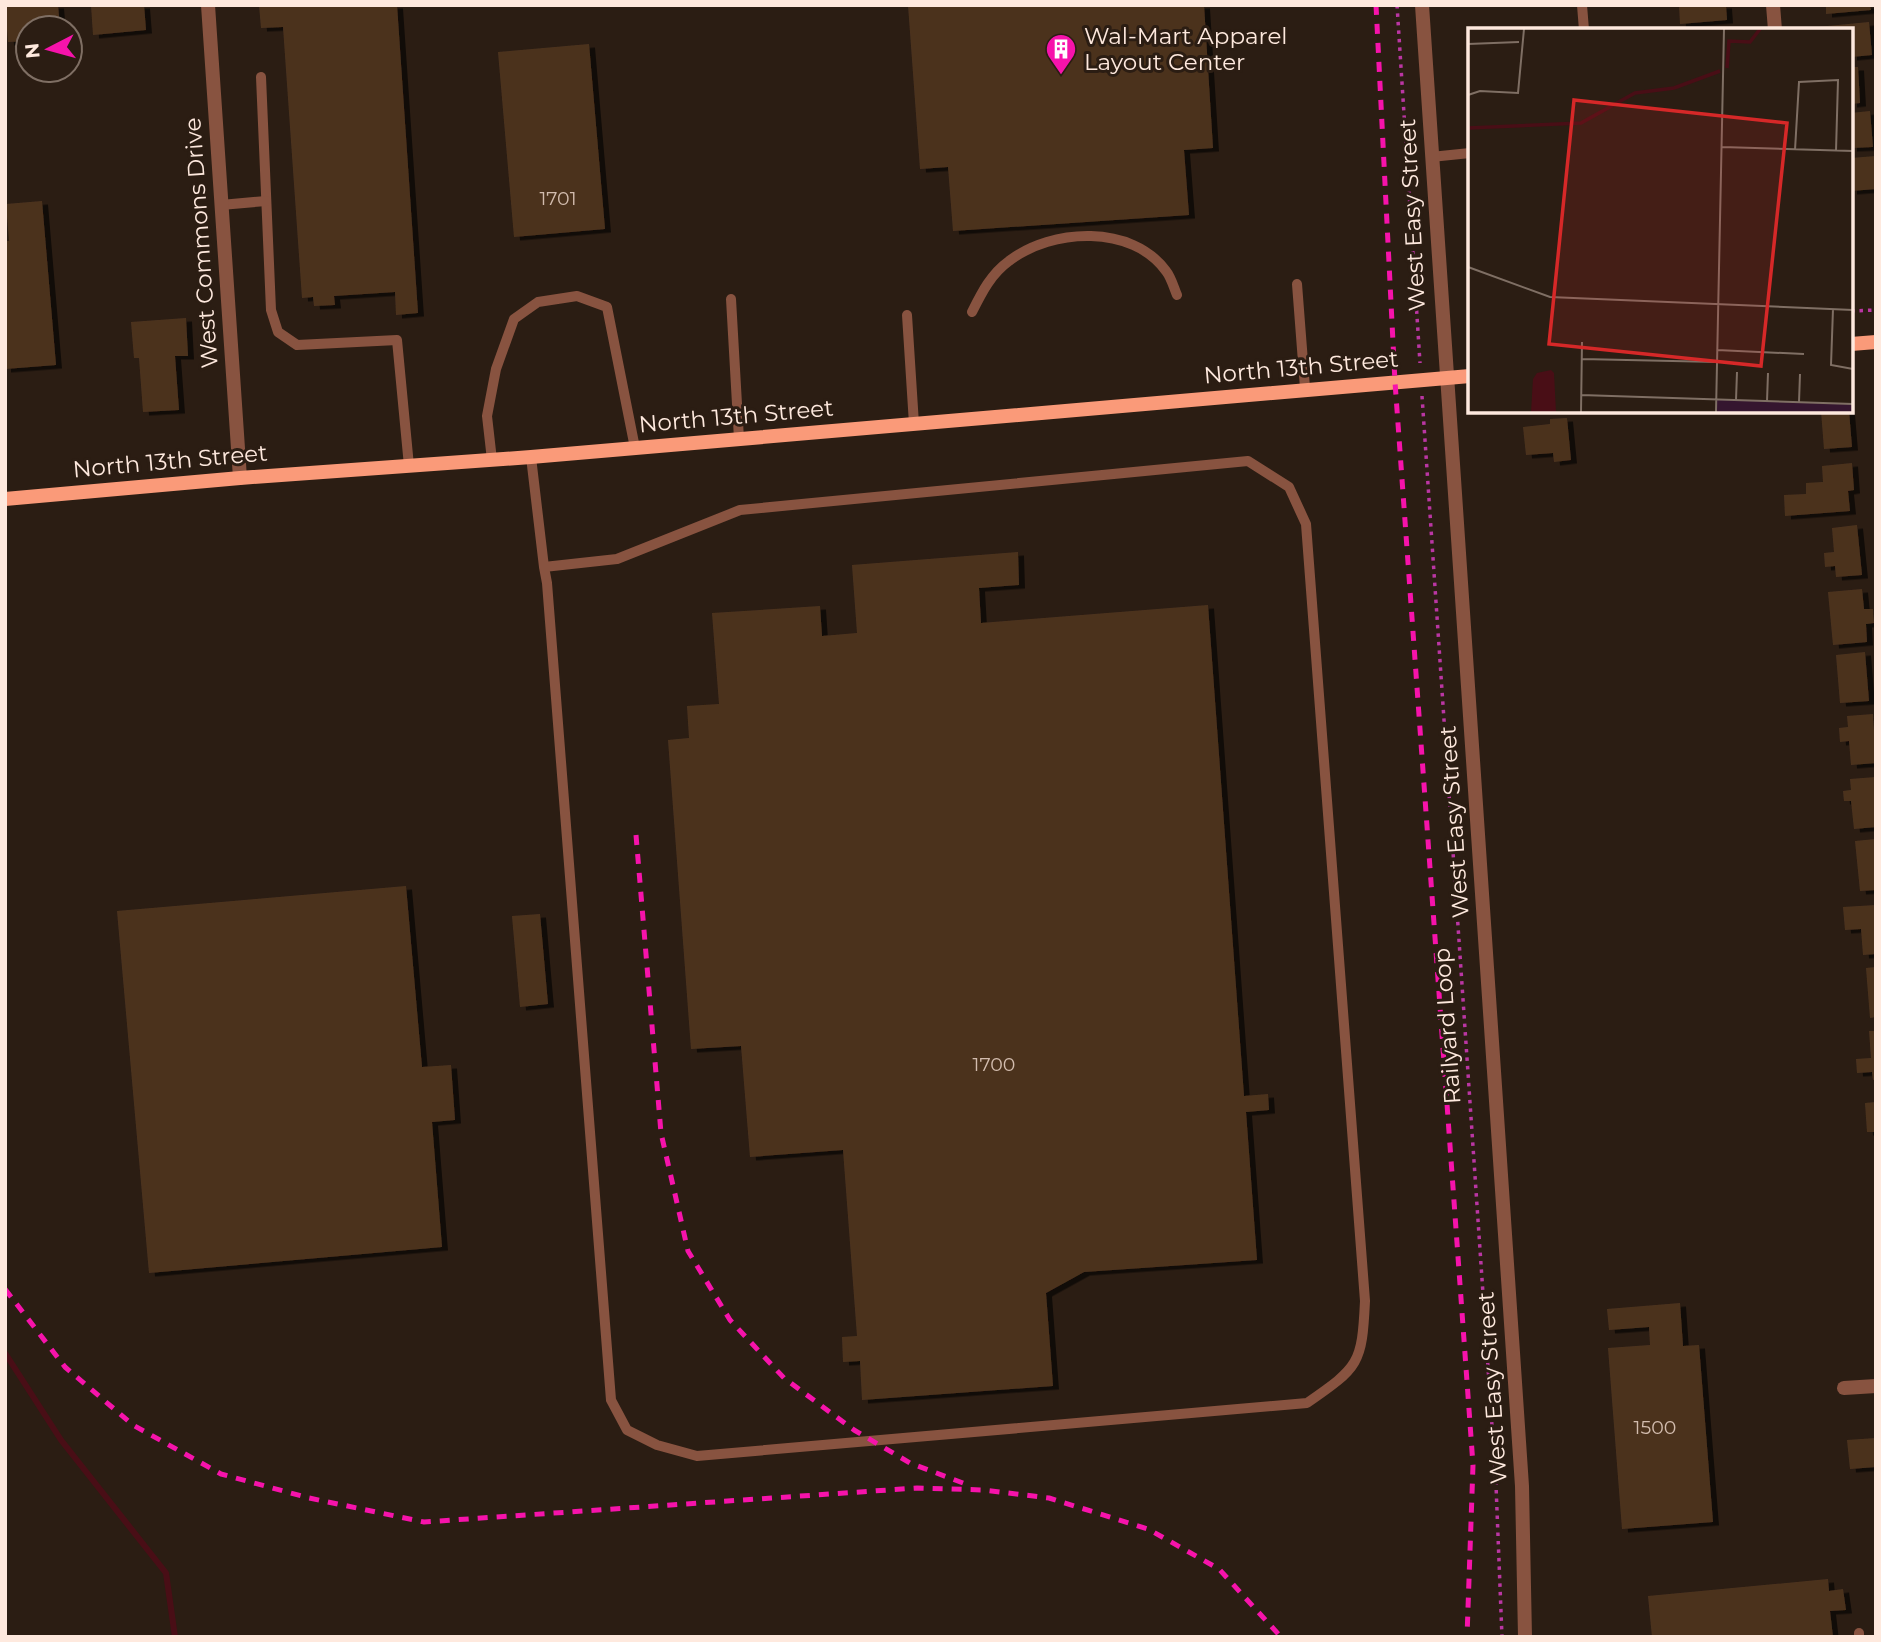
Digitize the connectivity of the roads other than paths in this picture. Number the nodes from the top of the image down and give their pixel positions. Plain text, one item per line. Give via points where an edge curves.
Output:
1 (208, 5) edge
2 (1422, 5) edge
3 (1583, 5) edge
4 (1773, 5) edge
5 (1584, 28) edge
6 (1775, 28) edge
7 (261, 77) dead end
8 (1468, 153) edge
9 (1431, 157) junction
10 (266, 201) junction
11 (221, 205) junction
12 (1297, 284) dead end
13 (1177, 295) dead end
14 (731, 299) dead end
15 (972, 312) dead end
16 (907, 315) dead end
17 (1876, 342) edge
18 (1853, 344) edge
19 (1468, 376) edge
20 (1446, 378) junction
21 (1305, 388) junction
22 (914, 424) junction
23 (739, 439) junction
24 (635, 448) junction
25 (531, 457) junction
26 (492, 460) junction
27 (409, 466) junction
28 (240, 478) junction
29 (5, 499) edge
30 (544, 567) junction
31 (1876, 1386) edge
32 (1844, 1388) dead end
33 (1525, 1637) edge

1 - 11 street, West Commons Drive
2 - 9 street, West Easy Street
3 - 5 lane
4 - 6 street
7 - 10 lane
8 - 9 lane
9 - 20 street, West Easy Street
10 - 11 lane
10 - 27 lane via 271,310 278,332 297,345 397,340
11 - 28 street, West Commons Drive
12 - 21 lane
13 - 15 lane via 1167,271 1131,245 1104,237 1074,236 1038,245 1010,260 988,281
14 - 23 lane
16 - 22 lane
17 - 18 main road
19 - 20 main road, North 13th Street
20 - 21 main road, North 13th Street
20 - 33 street, West Easy Street via 1522,1486
21 - 22 main road, North 13th Street
22 - 23 main road, North 13th Street
23 - 24 main road, North 13th Street
24 - 25 main road, North 13th Street
24 - 26 lane via 607,307 578,296 538,302 514,319 496,369 487,416
25 - 26 main road, North 13th Street
25 - 30 lane
26 - 27 main road, North 13th Street
27 - 28 main road, North 13th Street
28 - 29 main road, North 13th Street
30 - 30 lane via 611,1400 627,1430 657,1446 697,1456 1307,1403 1346,1376 1363,1347 1365,1301 1306,523 1289,486 1248,461 740,510 617,559
31 - 32 street

